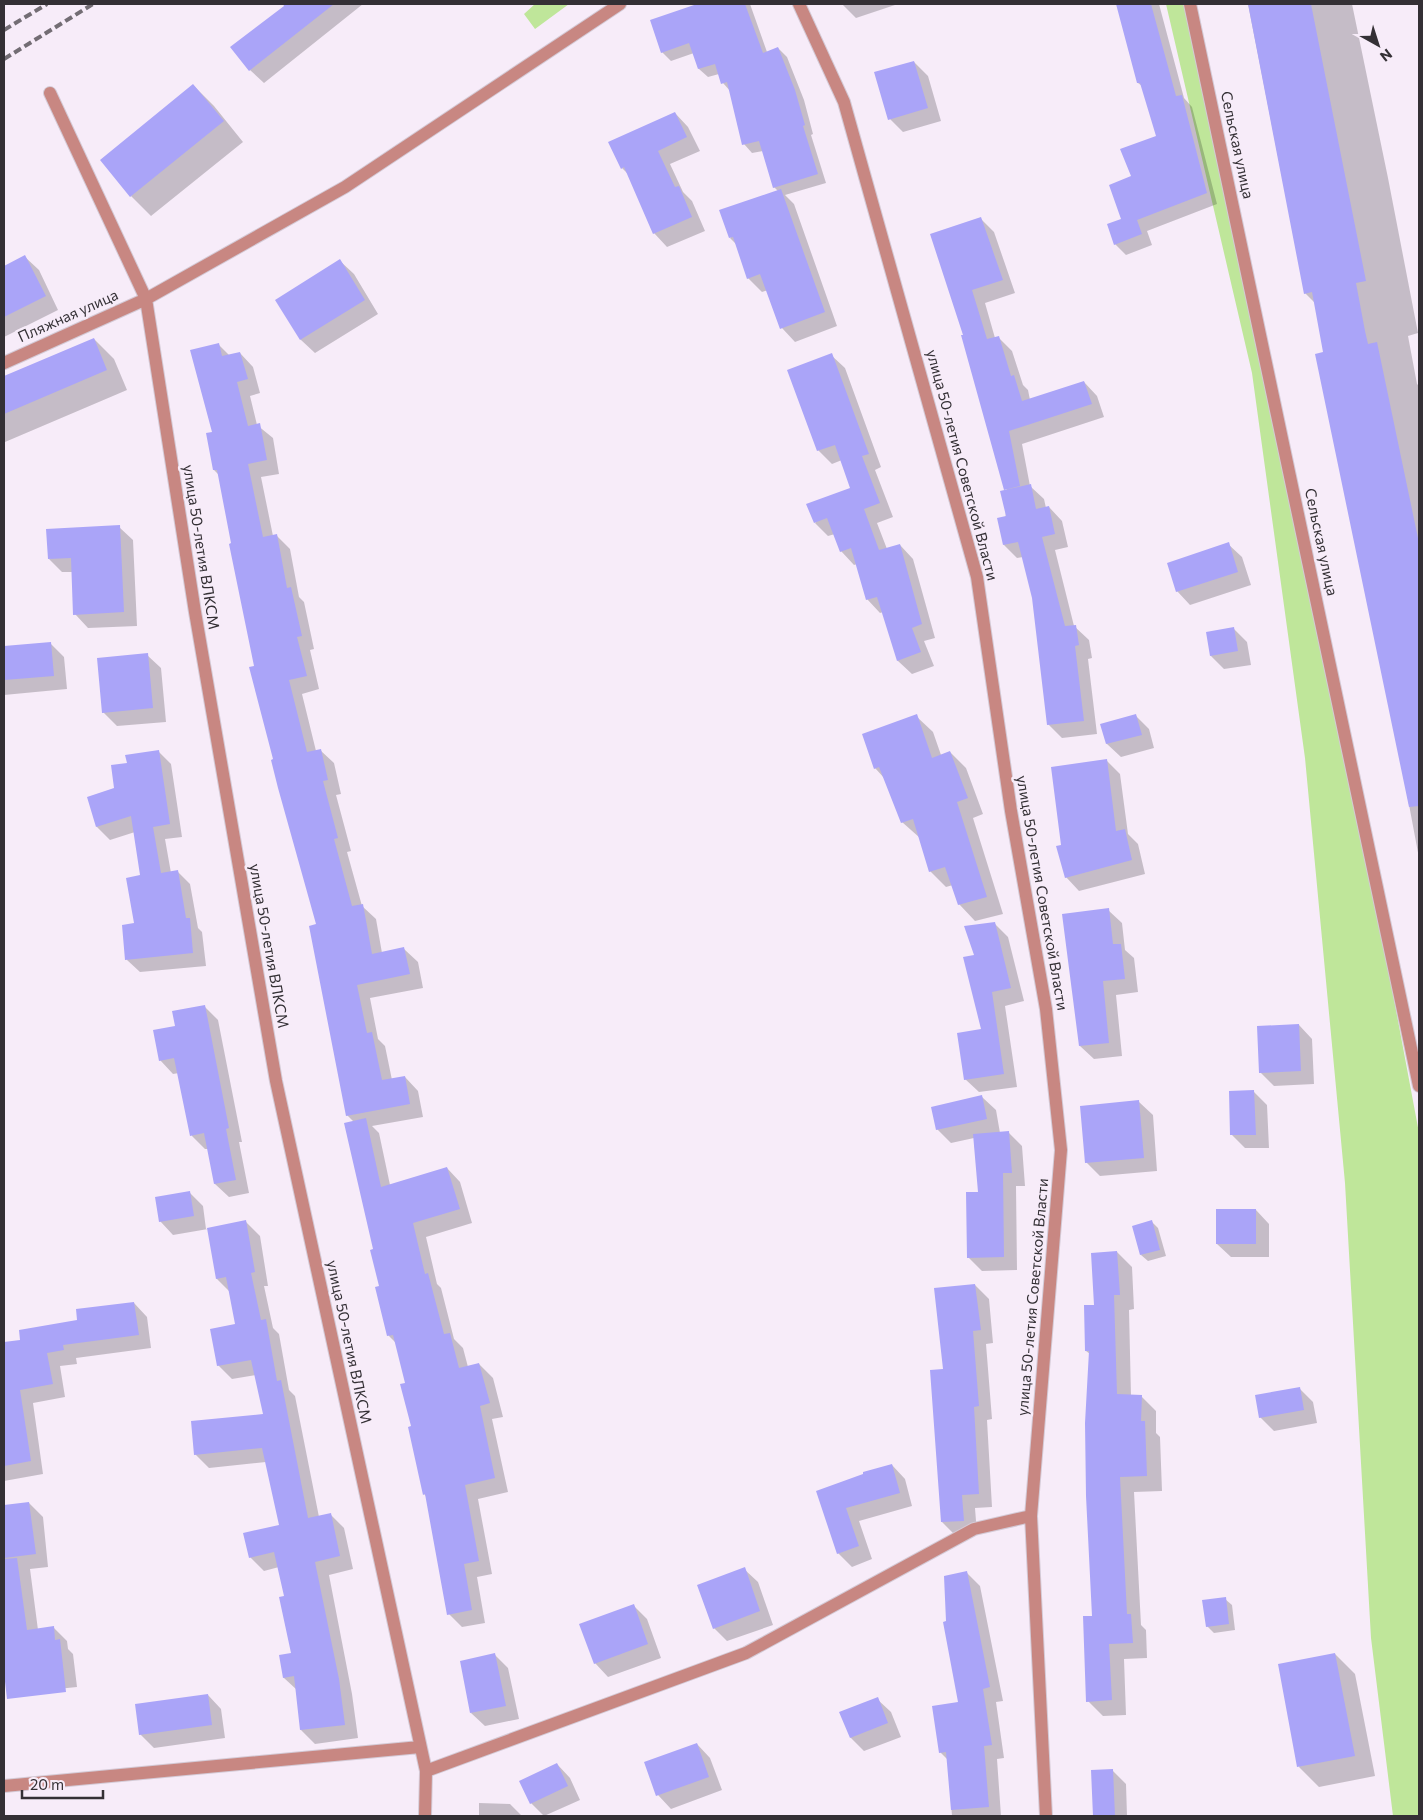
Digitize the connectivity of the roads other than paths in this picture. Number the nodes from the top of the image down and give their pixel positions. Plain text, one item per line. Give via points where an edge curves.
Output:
1 (620, 4) edge
2 (799, 4) edge
3 (1190, 4) edge
4 (50, 93) dead end
5 (146, 299) junction
6 (4, 363) edge
7 (1419, 1086) edge
8 (1032, 1516) junction
9 (420, 1747) junction
10 (426, 1771) junction
11 (4, 1786) edge
12 (425, 1816) edge
13 (1046, 1816) edge

1 - 5 street, Пляжная улица via 345,187
2 - 8 street, улица 50-летия Советской Власти via 844,102 977,577 1011,811 1046,1009 1061,1150
3 - 7 street, Сельская улица
4 - 5 street, улица 50-летия ВЛКСМ
5 - 6 street, Пляжная улица
5 - 9 street, улица 50-летия ВЛКСМ via 195,612 276,1080
8 - 10 street via 974,1530 746,1653
8 - 13 street, улица 50-летия Советской Власти
9 - 10 street, улица 50-летия ВЛКСМ
9 - 11 street
10 - 12 street, улица 50-летия ВЛКСМ

